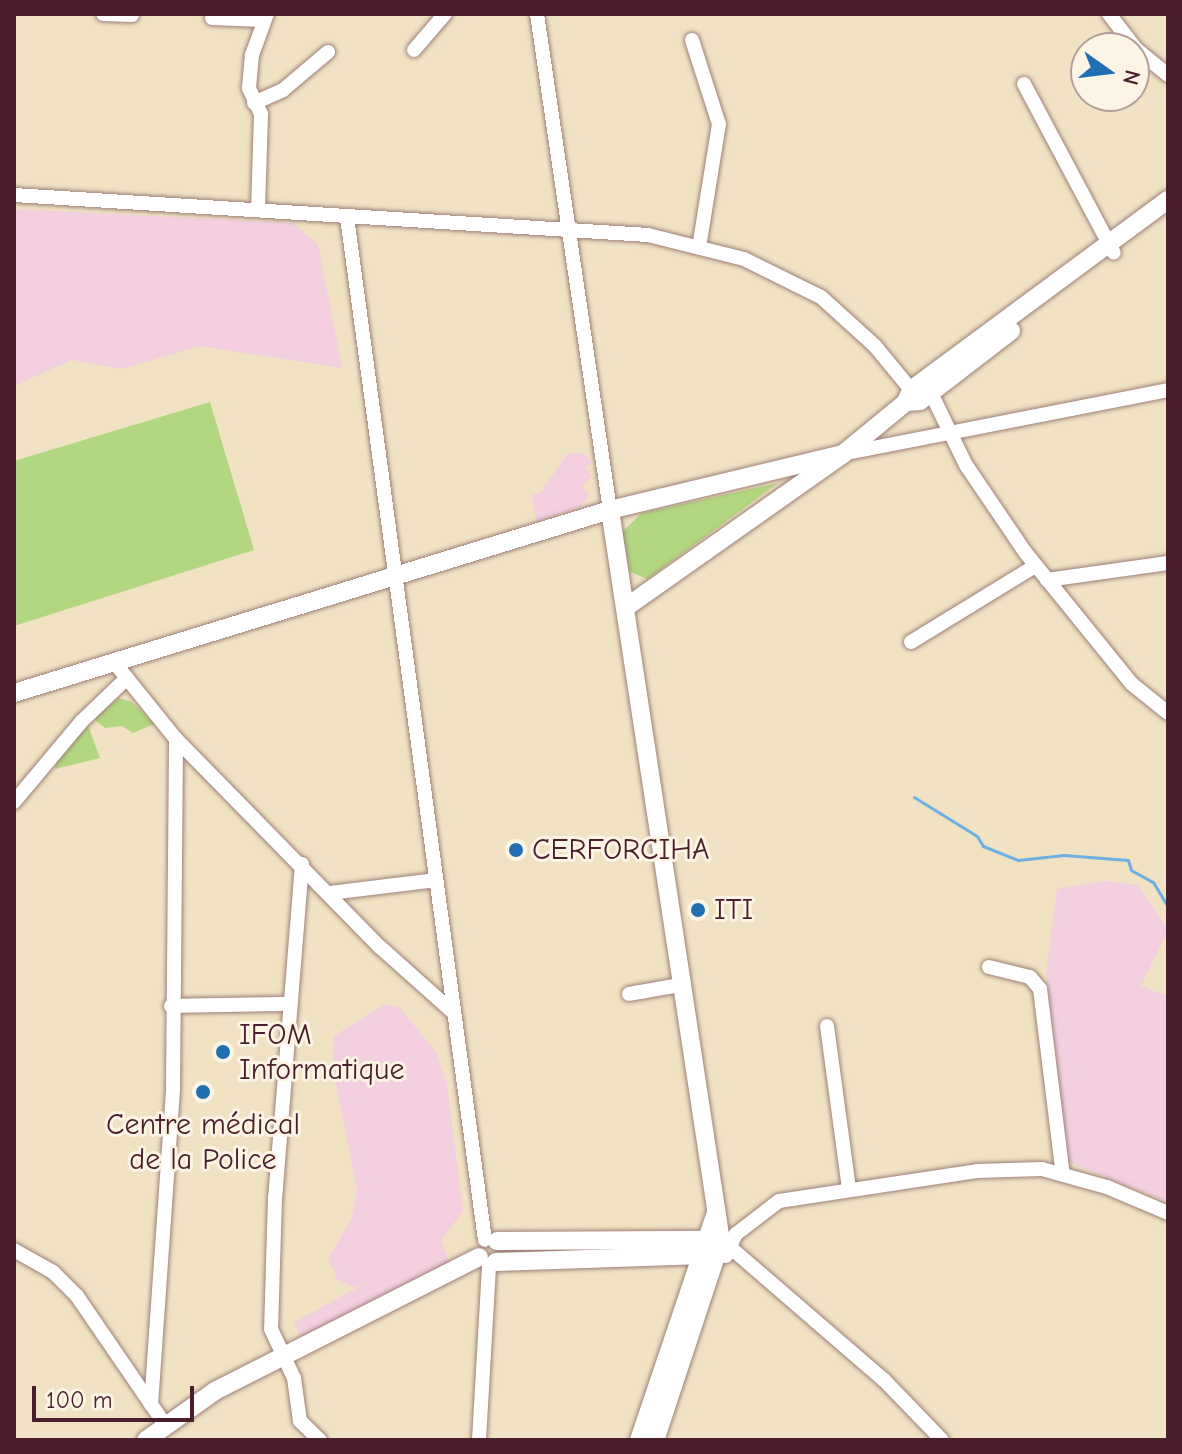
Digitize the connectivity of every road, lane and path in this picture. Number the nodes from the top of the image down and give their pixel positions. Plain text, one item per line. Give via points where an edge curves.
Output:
1 (103, 14) edge
2 (445, 14) edge
3 (537, 14) edge
4 (1109, 14) edge
5 (132, 15) edge
6 (264, 17) edge
7 (212, 18) dead end
8 (692, 40) dead end
9 (414, 50) dead end
10 (328, 52) dead end
11 (1168, 75) edge
12 (1024, 84) dead end
13 (254, 103) junction
14 (14, 195) edge
15 (1168, 200) edge
16 (258, 210) junction
17 (1168, 213) edge
18 (347, 217) junction
19 (566, 228) junction
20 (699, 247) junction
21 (1112, 248) junction
22 (1168, 390) edge
23 (917, 396) junction
24 (950, 429) junction
25 (843, 454) junction
26 (610, 510) junction
27 (1168, 563) edge
28 (1035, 566) junction
29 (395, 579) junction
30 (1047, 580) junction
31 (625, 608) junction
32 (911, 642) dead end
33 (114, 662) junction
34 (127, 678) junction
35 (14, 693) edge
36 (1168, 713) edge
37 (176, 739) junction
38 (14, 802) edge
39 (302, 864) junction
40 (436, 880) junction
41 (330, 893) junction
42 (989, 967) dead end
43 (680, 985) junction
44 (629, 994) dead end
45 (288, 1004) junction
46 (171, 1006) junction
47 (453, 1012) junction
48 (827, 1026) dead end
49 (1063, 1175) junction
50 (849, 1188) junction
51 (1168, 1213) edge
52 (613, 1238) junction
53 (14, 1250) edge
54 (721, 1250) junction
55 (489, 1253) junction
56 (613, 1258) junction
57 (283, 1357) junction
58 (674, 1361) junction
59 (151, 1405) junction
60 (157, 1434) edge
61 (320, 1440) edge
62 (479, 1440) edge
63 (639, 1440) edge
64 (655, 1440) edge
65 (942, 1440) edge

1 - 5 street
2 - 9 street
3 - 19 street
4 - 11 street via 1136,49
6 - 7 street
6 - 13 street via 252,55 249,88
8 - 20 street via 719,124
10 - 13 street via 283,90
12 - 21 street
13 - 16 street via 261,114 263,142
14 - 16 street
15 - 21 main road
16 - 18 street
17 - 21 main road
18 - 19 street
18 - 29 street
19 - 20 street via 648,235
19 - 26 street
20 - 23 street via 744,259 821,297 875,346
21 - 23 main road
22 - 24 street
23 - 24 street
23 - 25 main road
24 - 25 street
24 - 28 street via 966,465
25 - 26 main road
25 - 31 main road
26 - 29 main road
26 - 31 main road
27 - 30 street
28 - 30 street
28 - 32 street
29 - 33 main road
29 - 40 street
30 - 36 street via 1132,684
31 - 43 main road
33 - 34 street
33 - 35 main road
34 - 37 street
34 - 38 street via 82,721
37 - 39 street
37 - 46 street
39 - 41 street
39 - 45 street
40 - 41 street
40 - 47 street
41 - 47 street
42 - 49 street via 1030,977 1040,989
43 - 44 street
43 - 54 main road
45 - 46 street
45 - 57 street via 271,1329
46 - 59 street via 173,1088
47 - 55 street
48 - 50 street
49 - 50 street via 1020,1167
49 - 51 street
50 - 54 street via 767,1207
52 - 54 main road
52 - 55 main road
52 - 56 main road
53 - 59 street via 53,1272 77,1296
54 - 56 main road
54 - 58 main road
54 - 65 street via 873,1369
55 - 56 main road
55 - 57 main road
55 - 62 street
57 - 60 main road
57 - 61 street via 297,1386 300,1421
58 - 63 main road
58 - 64 main road
59 - 60 street

